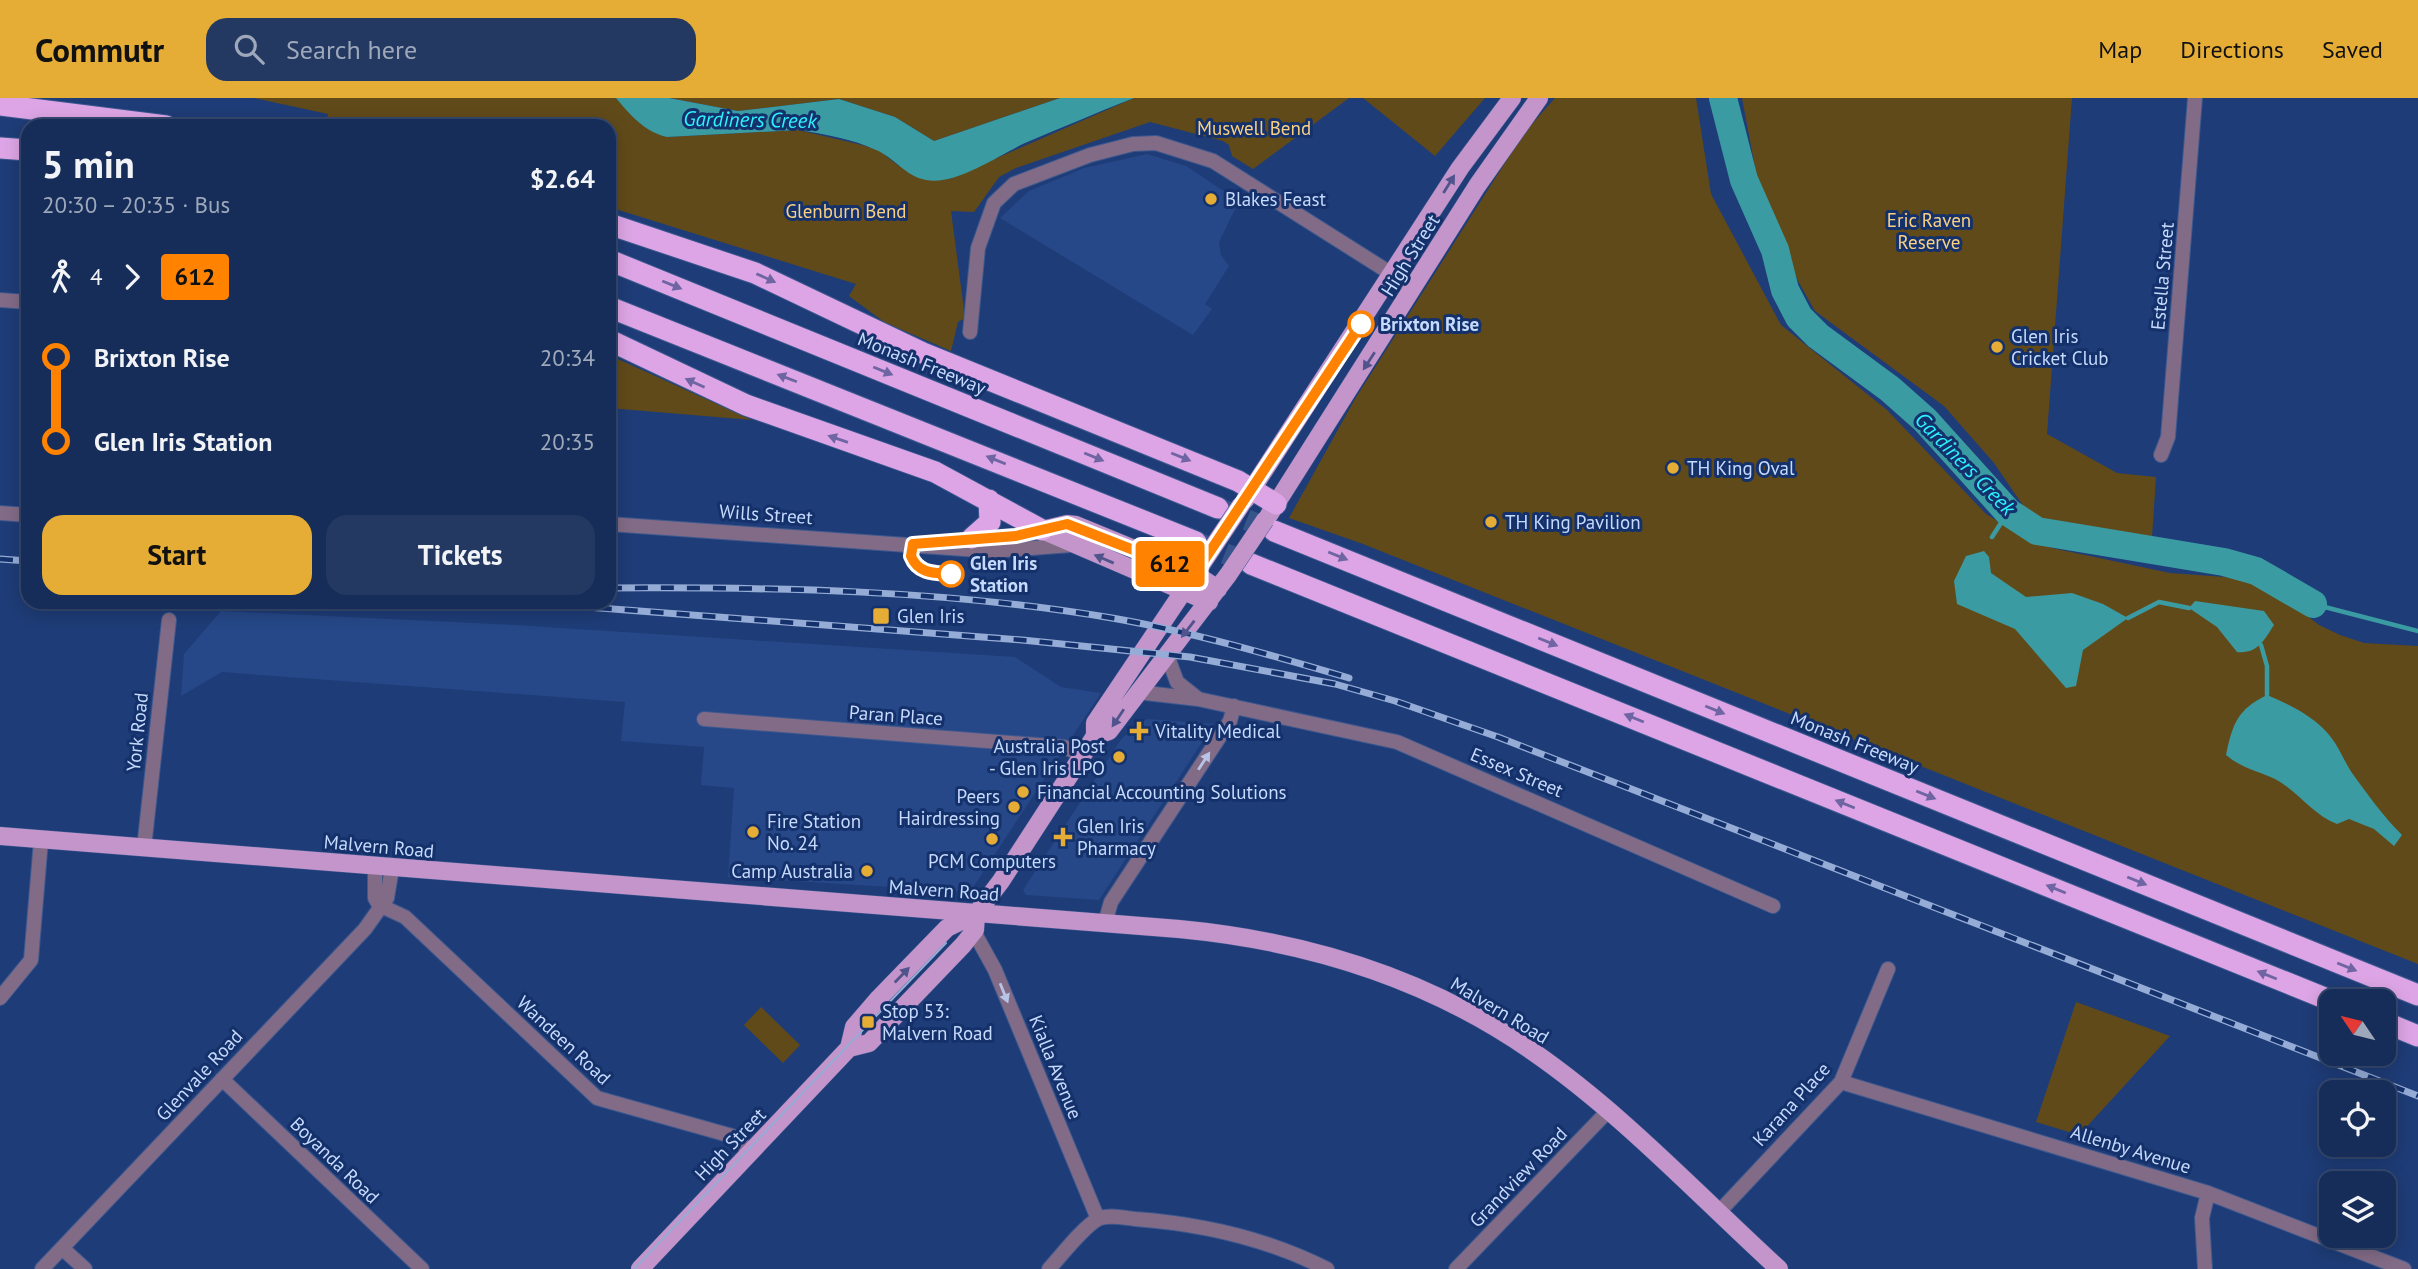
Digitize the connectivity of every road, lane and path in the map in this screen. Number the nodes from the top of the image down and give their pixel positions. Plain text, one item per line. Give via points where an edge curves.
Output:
1 (1512, 98) edge
2 (1539, 98) edge
3 (2195, 98) edge
4 (0, 105) edge
5 (111, 119) edge
6 (0, 148) edge
7 (21, 150) edge
8 (616, 226) edge
9 (616, 263) edge
10 (1391, 276) junction
11 (1414, 288) junction
12 (0, 300) edge
13 (21, 302) edge
14 (616, 310) edge
15 (970, 332) dead end
16 (616, 343) edge
17 (2161, 455) dead end
18 (1250, 493) junction
19 (989, 500) junction
20 (1275, 506) junction
21 (1218, 508) tunnel mouth
22 (0, 513) edge
23 (21, 514) edge
24 (616, 525) edge
25 (1042, 530) junction
26 (1275, 531) tunnel mouth
27 (972, 538) junction
28 (1196, 541) tunnel mouth
29 (919, 544) junction
30 (1071, 545) junction
31 (1251, 564) tunnel mouth
32 (1198, 570) junction
33 (1218, 589) junction
34 (1183, 592) junction
35 (169, 620) dead end
36 (1167, 655) junction
37 (1137, 692) junction
38 (1198, 699) junction
39 (1234, 706) junction
40 (704, 719) dead end
41 (1095, 736) junction
42 (1083, 755) junction
43 (0, 836) edge
44 (41, 840) junction
45 (144, 848) junction
46 (384, 868) junction
47 (379, 905) junction
48 (1773, 906) dead end
49 (976, 914) junction
50 (1105, 923) junction
51 (974, 932) junction
52 (1888, 969) dead end
53 (2418, 995) edge
54 (2319, 996) edge
55 (0, 998) edge
56 (2396, 1027) edge
57 (2418, 1036) edge
58 (849, 1048) junction
59 (222, 1079) junction
60 (1841, 1082) junction
61 (1608, 1111) junction
62 (751, 1152) junction
63 (2208, 1193) junction
64 (1718, 1213) junction
65 (1098, 1219) junction
66 (62, 1248) junction
67 (42, 1269) edge
68 (85, 1269) edge
69 (422, 1269) edge
70 (640, 1269) edge
71 (1049, 1269) edge
72 (1327, 1269) edge
73 (1457, 1269) edge
74 (1779, 1269) edge
75 (2204, 1269) edge
76 (2404, 1269) edge

10 -> 1 main road, High Street via 1471,151
2 - 11 main road, High Street
3 - 17 street, Estella Street via 2168,437
4 - 5 highway
6 - 7 highway
8 -> 18 highway via 755,272 923,353
9 -> 21 highway, Monash Freeway
10 - 11 street
10 - 15 street via 1213,161 1156,143 1133,144 1014,184 994,203 978,248
10 - 18 main road, High Street
11 -> 20 main road, High Street
12 - 13 street
28 -> 14 highway
19 -> 16 highway via 935,472 733,400
18 - 20 highway
18 - 32 main road, High Street, bridge
19 - 25 highway
19 - 27 highway via 990,522
20 - 33 main road, High Street, bridge
22 - 23 street
24 - 29 street, Wills Street
25 - 27 street, Wills Street
25 - 30 main road, Wills Street
25 - 32 main road, Wills Street via 1076,525
26 -> 53 highway, Monash Freeway
27 - 29 street, Wills Street
29 - 30 street, Wills Street via 992,551
34 -> 30 main road, Wills Street
54 -> 31 highway
32 - 33 main road, Wills Street
32 - 34 main road, High Street
33 - 34 main road, Wills Street
33 -> 36 main road, High Street
34 - 41 main road, High Street via 1095,723
35 - 45 street, York Road
36 - 37 main road, High Street
36 - 38 street via 1177,682
37 - 38 street, Essex Street
37 -> 41 main road, High Street via 1110,731
38 - 39 street, Essex Street
39 - 48 street, Essex Street via 1397,742
50 -> 39 street via 1111,902 1230,721
40 - 42 street, Paran Place via 1068,747
41 - 42 main road, High Street
42 - 49 main road, High Street
43 - 44 main road, Malvern Road
44 - 45 main road, Malvern Road
44 - 55 street via 32,960
45 - 46 main road, Malvern Road
46 - 47 street via 375,898
46 - 49 main road, Malvern Road
47 - 59 street, Glenvale Road via 365,929
47 - 62 street, Wandeen Road via 405,918 597,1098 732,1136
49 - 50 main road, Malvern Road
49 - 51 main road
58 -> 49 main road, High Street via 854,1027 879,998 947,928
50 - 61 main road, Malvern Road via 1273,941 1376,970 1505,1033
51 - 58 main road, High Street via 869,1043
51 -> 65 street, Kialla Avenue via 995,970
52 - 60 street, Karana Place
56 - 57 highway
58 - 62 main road, High Street
59 - 66 street, Glenvale Road
59 - 69 street, Boyanda Road
60 - 63 street, Allenby Avenue
60 - 64 street, Karana Place
61 - 64 main road, Malvern Road
61 - 73 street, Grandview Road
62 - 70 main road, High Street
63 - 75 street via 2202,1218
63 - 76 street, Allenby Avenue
64 - 74 main road, Malvern Road
65 - 71 street
65 - 72 street via 1173,1222 1222,1230 1287,1250
66 - 67 street, Glenvale Road
66 - 68 street

